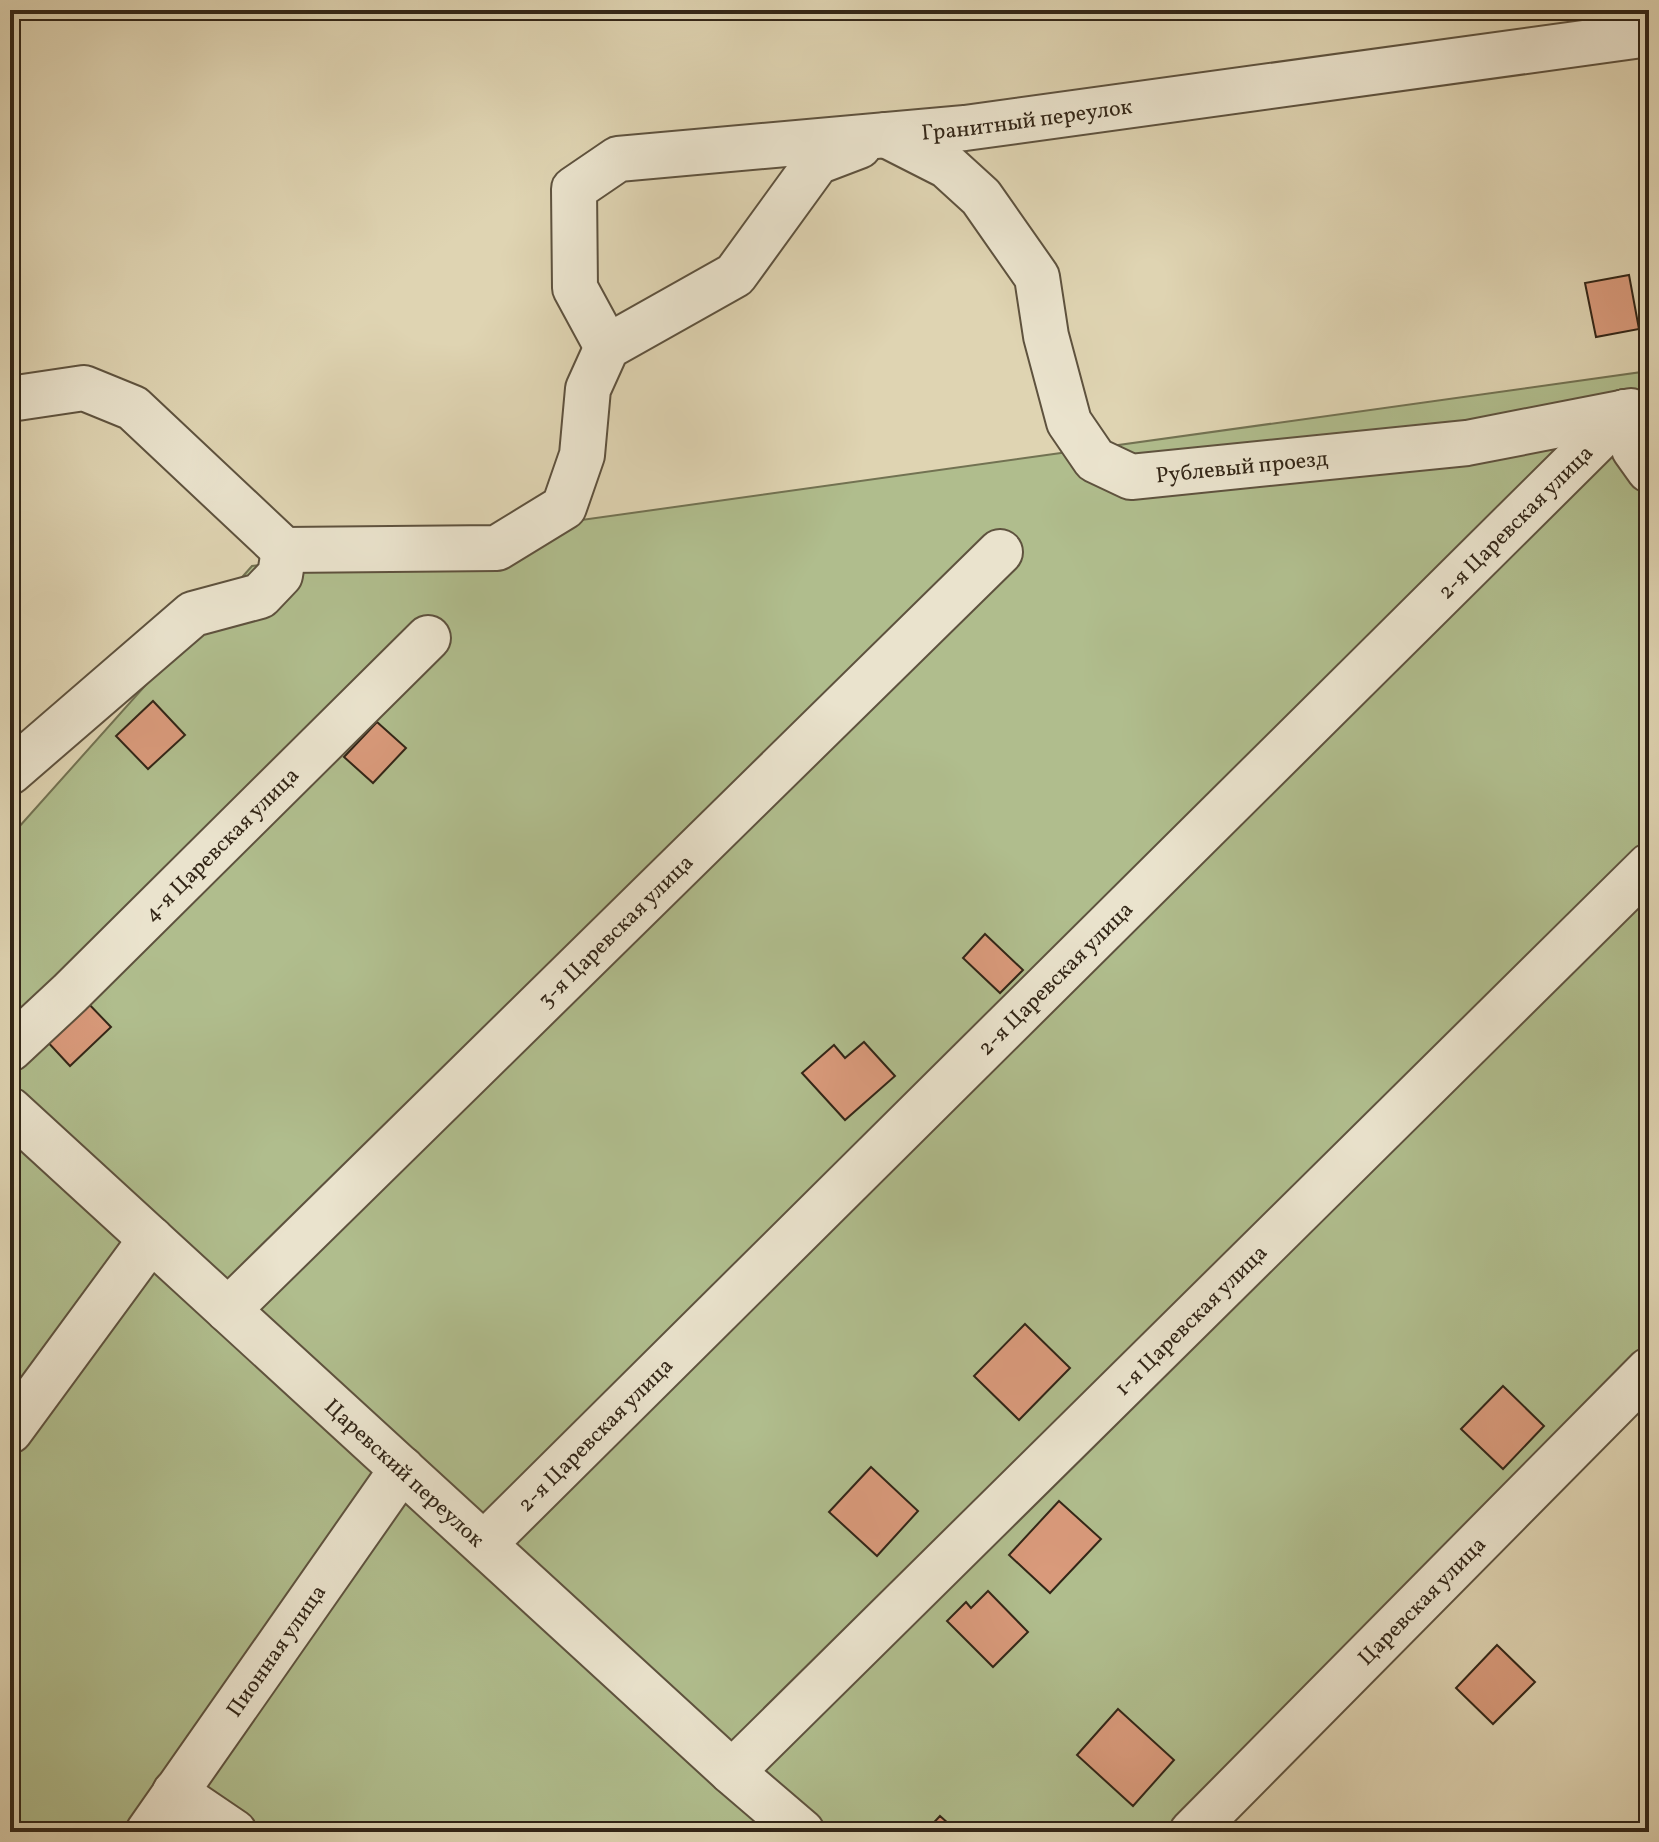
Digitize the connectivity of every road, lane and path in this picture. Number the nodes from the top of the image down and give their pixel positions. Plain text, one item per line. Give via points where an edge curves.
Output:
1 (1649, 34) edge
2 (885, 136) junction
3 (607, 347) junction
4 (10, 399) edge
5 (1637, 409) edge
6 (1649, 470) edge
7 (284, 550) junction
8 (1000, 552) dead end
9 (428, 638) dead end
10 (10, 772) edge
11 (1649, 866) edge
12 (10, 1049) edge
13 (10, 1110) edge
14 (151, 1239) junction
15 (228, 1310) junction
16 (1649, 1370) edge
17 (10, 1431) edge
18 (402, 1469) junction
19 (484, 1544) junction
20 (732, 1772) junction
21 (175, 1792) junction
22 (148, 1832) edge
23 (234, 1832) edge
24 (802, 1832) edge
25 (1192, 1832) edge

1 - 2 street, Гранитный переулок
2 - 3 street via 817,162 735,275
2 - 3 street, Гранитный переулок via 618,159 574,189 575,288
2 - 5 street, Рублевый проезд via 947,166 981,197 1037,277 1069,422 1095,460 1131,477 1467,443
3 - 7 street via 588,389 582,455 564,507 497,548
4 - 7 street via 84,388 133,408
5 - 6 street via 1634,449
5 - 19 street, 2-я Царевская улица
7 - 10 street via 280,575 260,596 193,614
8 - 15 street, 3-я Царевская улица
9 - 12 street, 4-я Царевская улица
11 - 20 street, 1-я Царевская улица
13 - 14 street, Царевский переулок
14 - 15 street, Царевский переулок
14 - 17 street
15 - 18 street, Царевский переулок
16 - 25 street, Царевская улица
18 - 19 street, Царевский переулок
18 - 21 street, Пионная улица
19 - 20 street, Царевский переулок
20 - 24 street, Царевский переулок
21 - 22 street, Пионная улица
21 - 23 street

